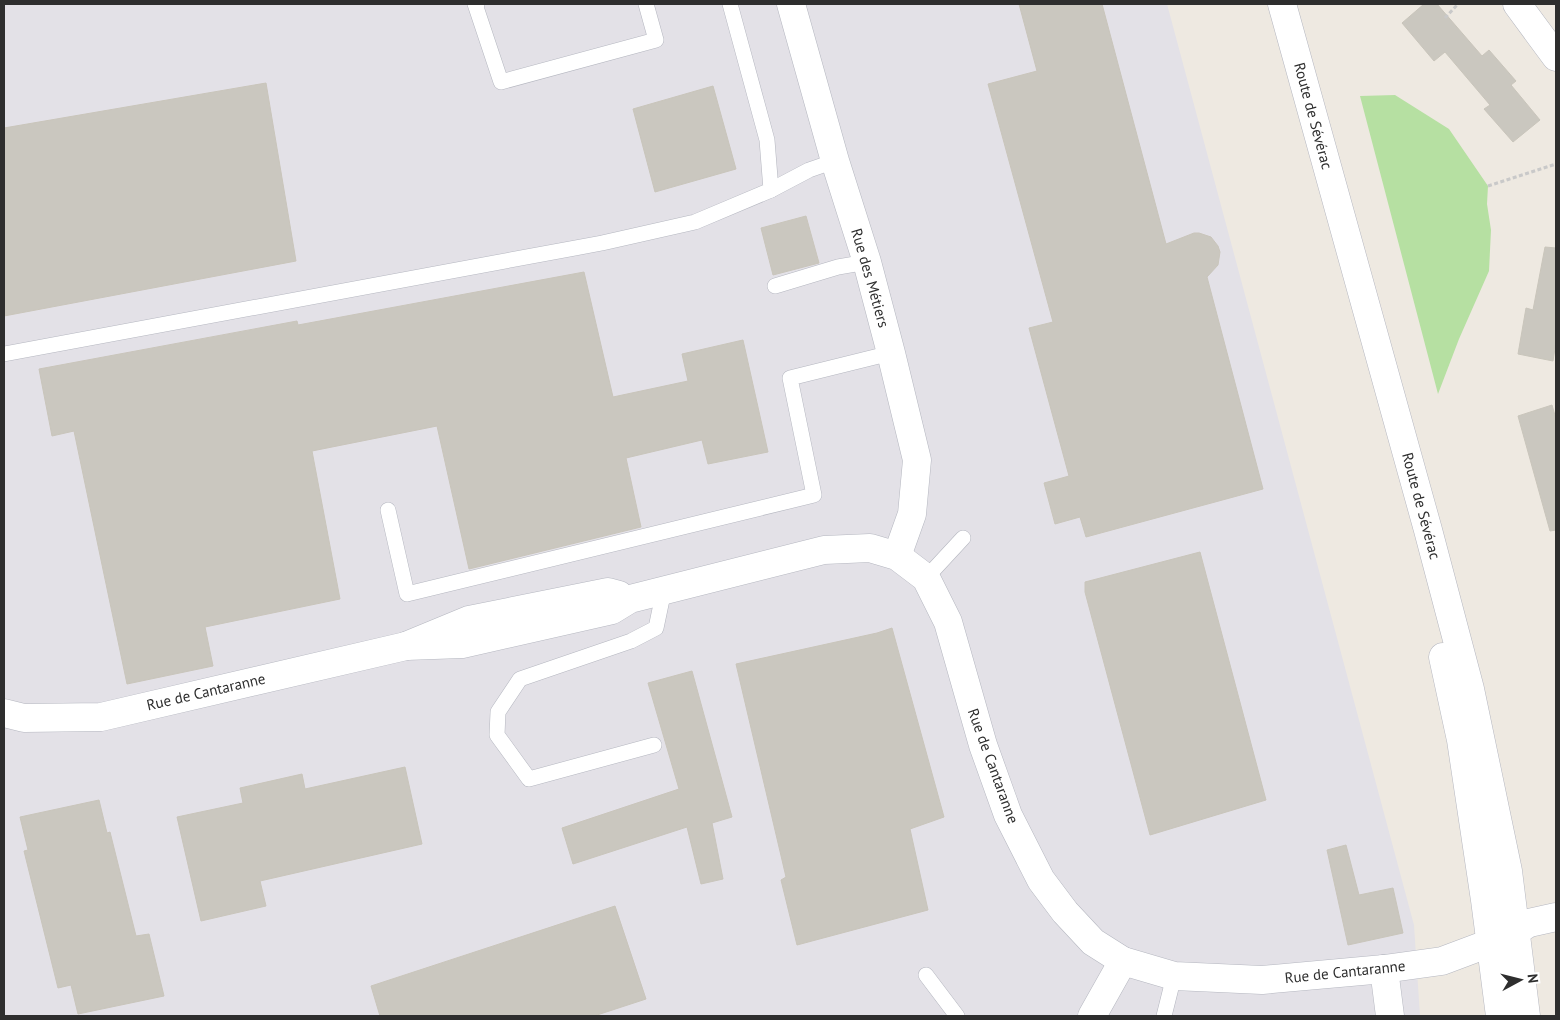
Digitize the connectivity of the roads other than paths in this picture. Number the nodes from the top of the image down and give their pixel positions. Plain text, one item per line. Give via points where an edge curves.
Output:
1 (476, 4) edge
2 (646, 4) edge
3 (730, 4) edge
4 (791, 4) edge
5 (1268, 4) edge
6 (1282, 4) edge
7 (1517, 4) edge
8 (1556, 57) edge
9 (835, 161) junction
10 (771, 190) junction
11 (867, 262) junction
12 (775, 286) dead end
13 (891, 352) junction
14 (4, 354) edge
15 (388, 510) dead end
16 (963, 538) dead end
17 (897, 556) junction
18 (926, 578) junction
19 (664, 590) junction
20 (4, 713) edge
21 (654, 745) dead end
22 (1556, 917) edge
23 (1504, 937) junction
24 (1123, 961) junction
25 (1384, 969) junction
26 (926, 975) dead end
27 (1174, 976) junction
28 (957, 1016) edge
29 (1092, 1016) edge
30 (1164, 1016) edge
31 (1390, 1016) edge
32 (1500, 1016) edge
33 (1515, 1016) edge
34 (1526, 1016) edge

1 - 2 lane via 501,82 656,40
3 - 10 lane via 767,140
4 - 9 street, Rue des Métiers
5 - 23 street, Route de Sévérac via 1397,463 1461,740 1485,900
6 - 23 street, Route de Sévérac via 1470,689 1508,871
7 - 8 street
9 - 10 lane via 809,170
9 - 11 street, Rue des Métiers
10 - 14 lane via 695,222 602,243
11 - 12 lane
11 - 13 street, Rue des Métiers
13 - 15 lane via 790,378 814,495 407,594
13 - 17 street, Rue des Métiers via 917,460 912,514
16 - 18 lane
17 - 18 street, Rue de Cantaranne
17 - 19 street, Rue de Cantaranne via 870,548 824,550
18 - 24 street, Rue de Cantaranne via 948,622 982,745 1008,815 1041,880 1065,912 1094,942
19 - 20 street, Rue de Cantaranne via 630,599 612,610 462,644 406,646 101,717 24,718
19 - 21 lane via 656,628 631,641 520,679 498,712 497,735 529,779
22 - 23 street, Rue de Cantaranne via 1529,923
23 - 25 street, Rue de Cantaranne via 1442,960
23 - 32 street, Route de Sévérac
23 - 33 street, Route de Sévérac
23 - 34 street, Route de Sévérac
24 - 27 street, Rue de Cantaranne
24 - 29 street
25 - 27 street, Rue de Cantaranne via 1262,980
25 - 31 street
26 - 28 lane
27 - 30 lane

